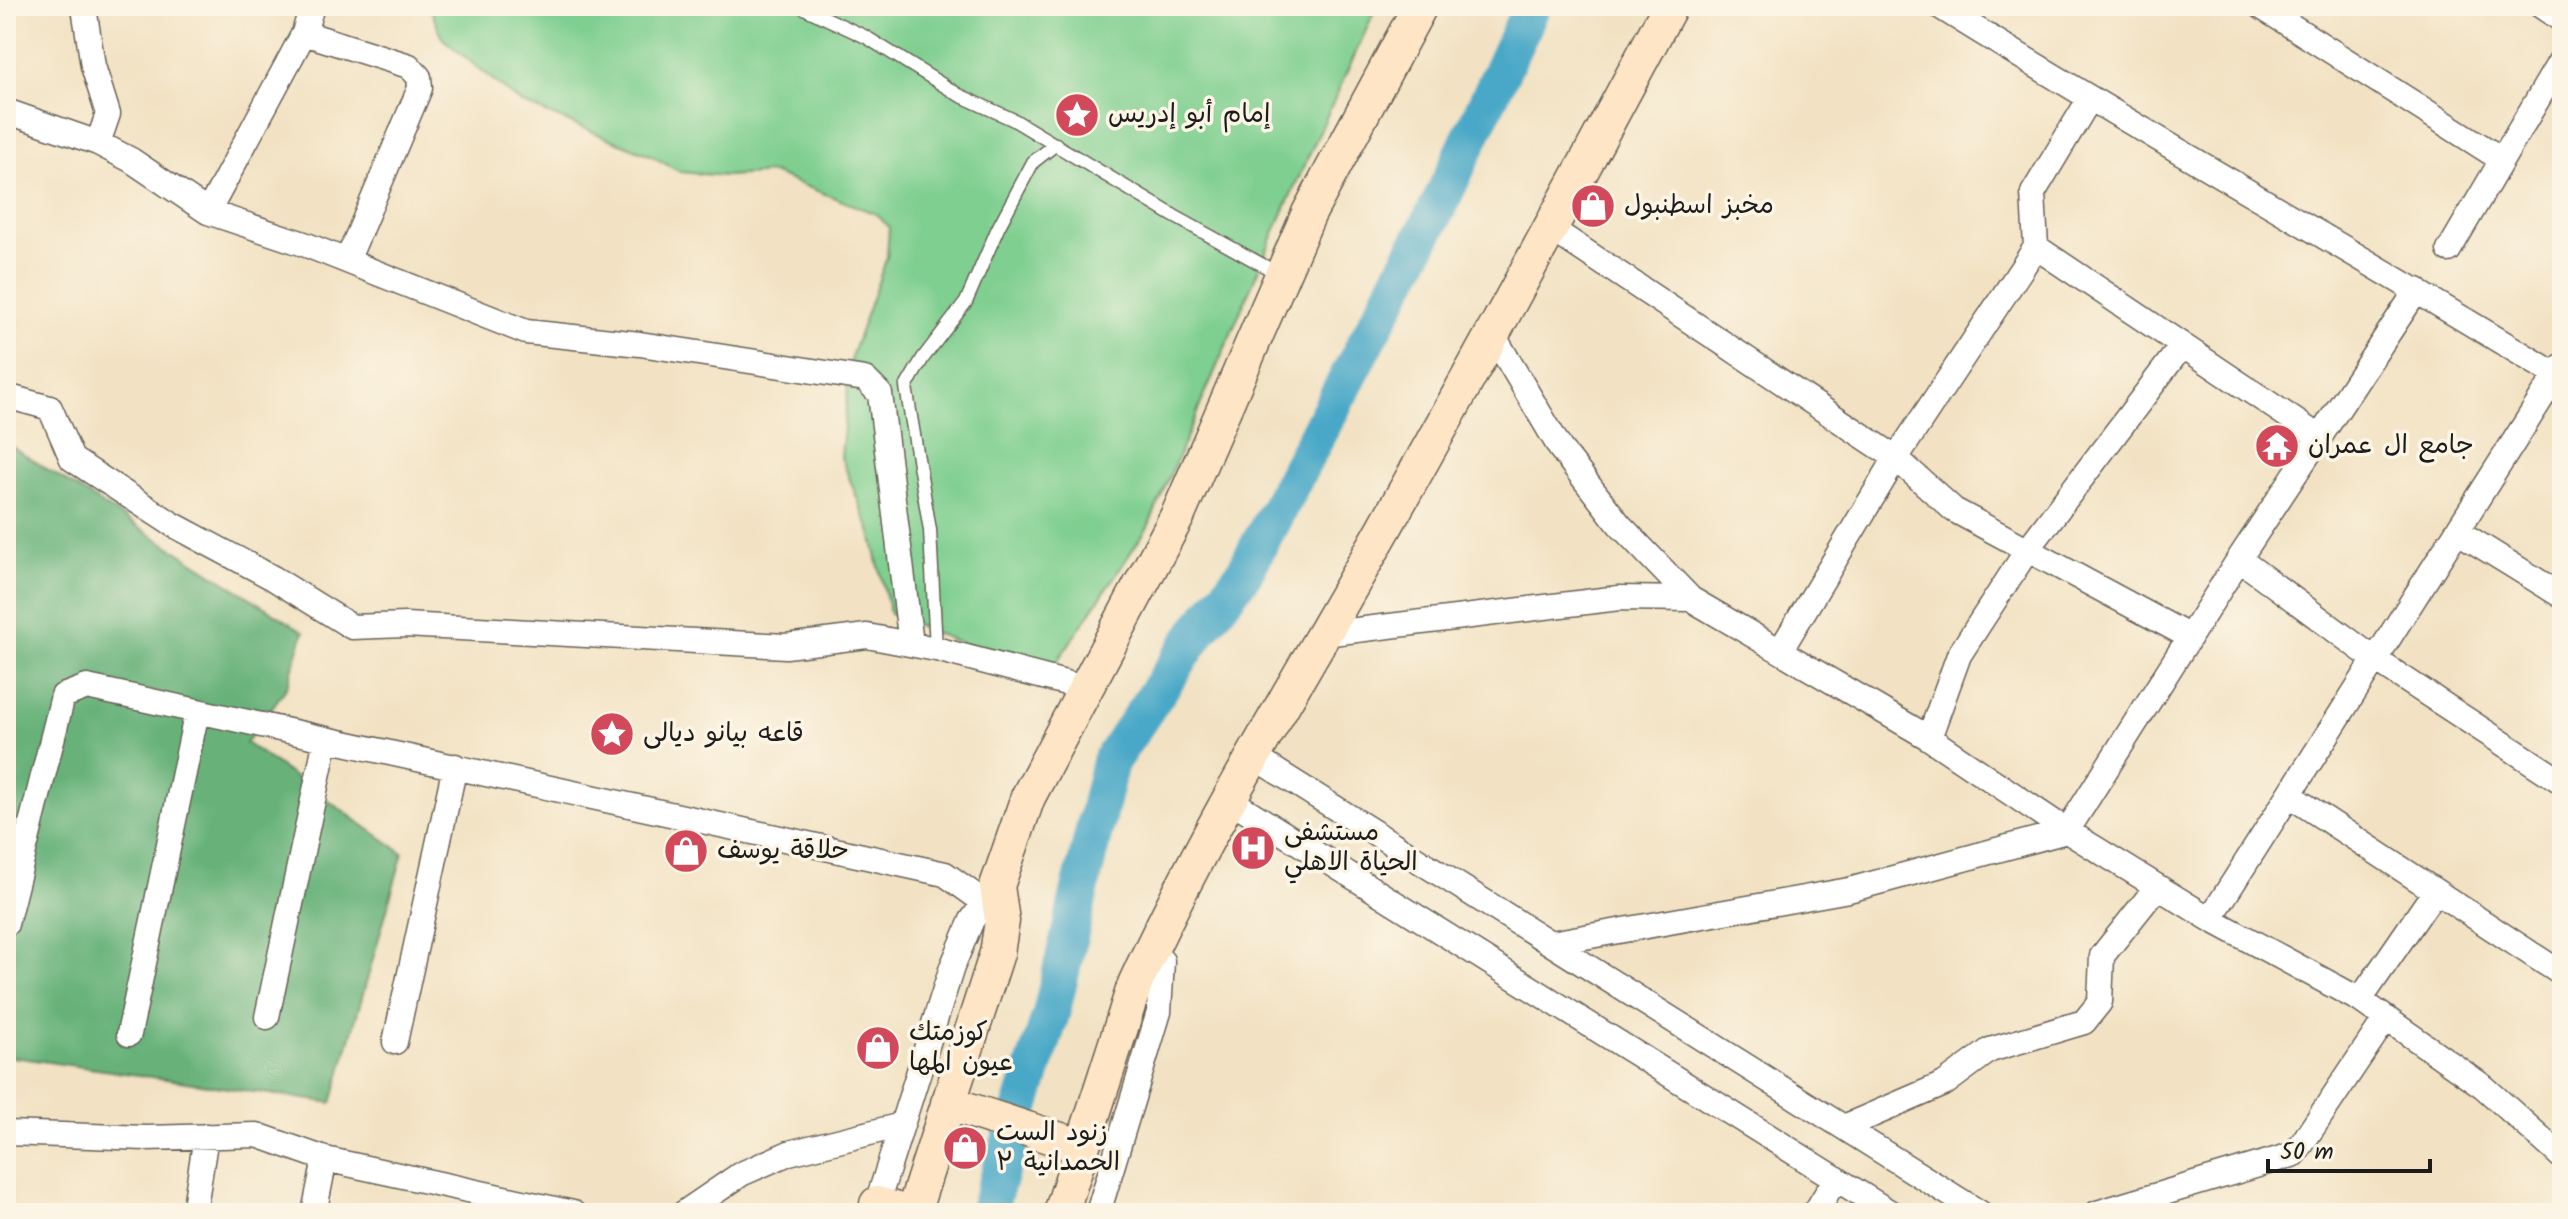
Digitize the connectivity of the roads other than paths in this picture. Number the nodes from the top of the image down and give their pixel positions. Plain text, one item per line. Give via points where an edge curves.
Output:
1 (87, 6) edge
2 (312, 6) edge
3 (800, 6) edge
4 (1420, 6) edge
5 (1670, 6) edge
6 (1939, 6) edge
7 (2260, 6) edge
8 (2541, 6) edge
9 (2562, 20) edge
10 (304, 33) junction
11 (2562, 58) edge
12 (2089, 100) junction
13 (6, 111) edge
14 (98, 143) junction
15 (1056, 144) junction
16 (2501, 159) junction
17 (208, 212) junction
18 (1550, 228) junction
19 (2036, 247) junction
20 (2449, 250) dead end
21 (347, 261) junction
22 (1282, 275) junction
23 (2417, 290) junction
24 (1492, 333) junction
25 (2181, 347) junction
26 (2557, 382) edge
27 (6, 396) edge
28 (2319, 437) junction
29 (1896, 458) junction
30 (2457, 531) junction
31 (2028, 549) junction
32 (2239, 559) junction
33 (2562, 596) edge
34 (1691, 599) junction
35 (1324, 634) junction
36 (2190, 637) junction
37 (911, 644) junction
38 (936, 649) junction
39 (1780, 651) junction
40 (2374, 659) junction
41 (1085, 688) junction
42 (197, 711) junction
43 (1929, 738) junction
44 (326, 739) junction
45 (1254, 757) junction
46 (455, 766) junction
47 (2562, 782) edge
48 (2289, 795) junction
49 (1230, 800) junction
50 (2067, 831) junction
51 (2157, 887) junction
52 (2435, 891) junction
53 (990, 894) junction
54 (2210, 919) junction
55 (6, 924) edge
56 (1551, 943) junction
57 (1151, 950) junction
58 (2562, 974) edge
59 (2360, 1000) junction
60 (267, 1017) dead end
61 (2386, 1018) junction
62 (129, 1034) dead end
63 (395, 1042) dead end
64 (948, 1103) junction
65 (902, 1125) junction
66 (1844, 1127) junction
67 (6, 1133) edge
68 (206, 1136) junction
69 (1082, 1147) junction
70 (2562, 1157) edge
71 (325, 1159) junction
72 (1836, 1178) junction
73 (886, 1210) edge
74 (194, 1213) edge
75 (314, 1213) edge
76 (573, 1213) edge
77 (684, 1213) edge
78 (913, 1213) edge
79 (1061, 1213) edge
80 (1098, 1213) edge
81 (1815, 1213) edge
82 (1891, 1213) edge
83 (1980, 1213) edge
84 (2097, 1213) edge

1 - 14 street via 93,66 108,114
2 - 10 street
3 - 15 lane via 866,37 959,95
4 - 22 street via 1309,213
5 - 18 street
6 - 12 street
7 - 16 street
8 - 9 street
10 - 17 street
10 - 21 street via 409,66 419,77 420,88
11 - 16 street
12 - 19 street via 2033,193
12 - 23 street
13 - 14 street
14 - 17 street
15 - 22 lane
15 - 38 lane via 1033,162 966,302 906,387 930,530
16 - 20 street
17 - 21 street
18 - 24 street
18 - 29 street
19 - 25 street
19 - 29 street
21 - 37 street via 526,332 865,379 880,394
22 - 41 street via 1178,515
23 - 26 street
23 - 28 street
24 - 34 street via 1560,448 1619,524
24 - 35 street
25 - 28 street
25 - 31 street
26 - 30 street
27 - 37 street via 50,408 72,459 172,524 352,627 405,625 786,646 867,636
28 - 32 street
29 - 31 street via 1954,510
29 - 39 street
30 - 33 street
30 - 40 street
31 - 36 street
31 - 43 street via 1959,655
32 - 36 street
32 - 40 street
34 - 35 street via 1619,598
34 - 39 street
35 - 45 street
36 - 50 street
37 - 38 street
38 - 41 street
39 - 43 street
40 - 47 street
40 - 48 street
41 - 53 street via 1028,797
42 - 44 street
42 - 55 street via 87,687 63,696
42 - 62 street
43 - 50 street
44 - 46 street
44 - 60 street
45 - 49 street
45 - 56 street
46 - 53 street via 945,874
46 - 63 street
48 - 52 street
48 - 54 street
49 - 57 street
49 - 72 street
50 - 51 street
50 - 56 street via 1849,890
51 - 54 street
51 - 66 street via 2102,956 2100,1002 2084,1022 1990,1050 1944,1084
52 - 58 street
52 - 59 street
53 - 64 street via 1000,937
53 - 65 street via 960,943
54 - 59 street
56 - 66 street
57 - 69 street
57 - 80 street via 1162,961 1159,1012
59 - 61 street
61 - 70 street via 2484,1087
61 - 84 street via 2295,1154
64 - 69 street
64 - 78 street
65 - 73 street
65 - 77 street via 789,1153 741,1174
66 - 83 street
67 - 68 street
68 - 71 street via 257,1135
68 - 74 street
69 - 79 street
71 - 75 street
71 - 76 street
72 - 81 street
72 - 82 street

